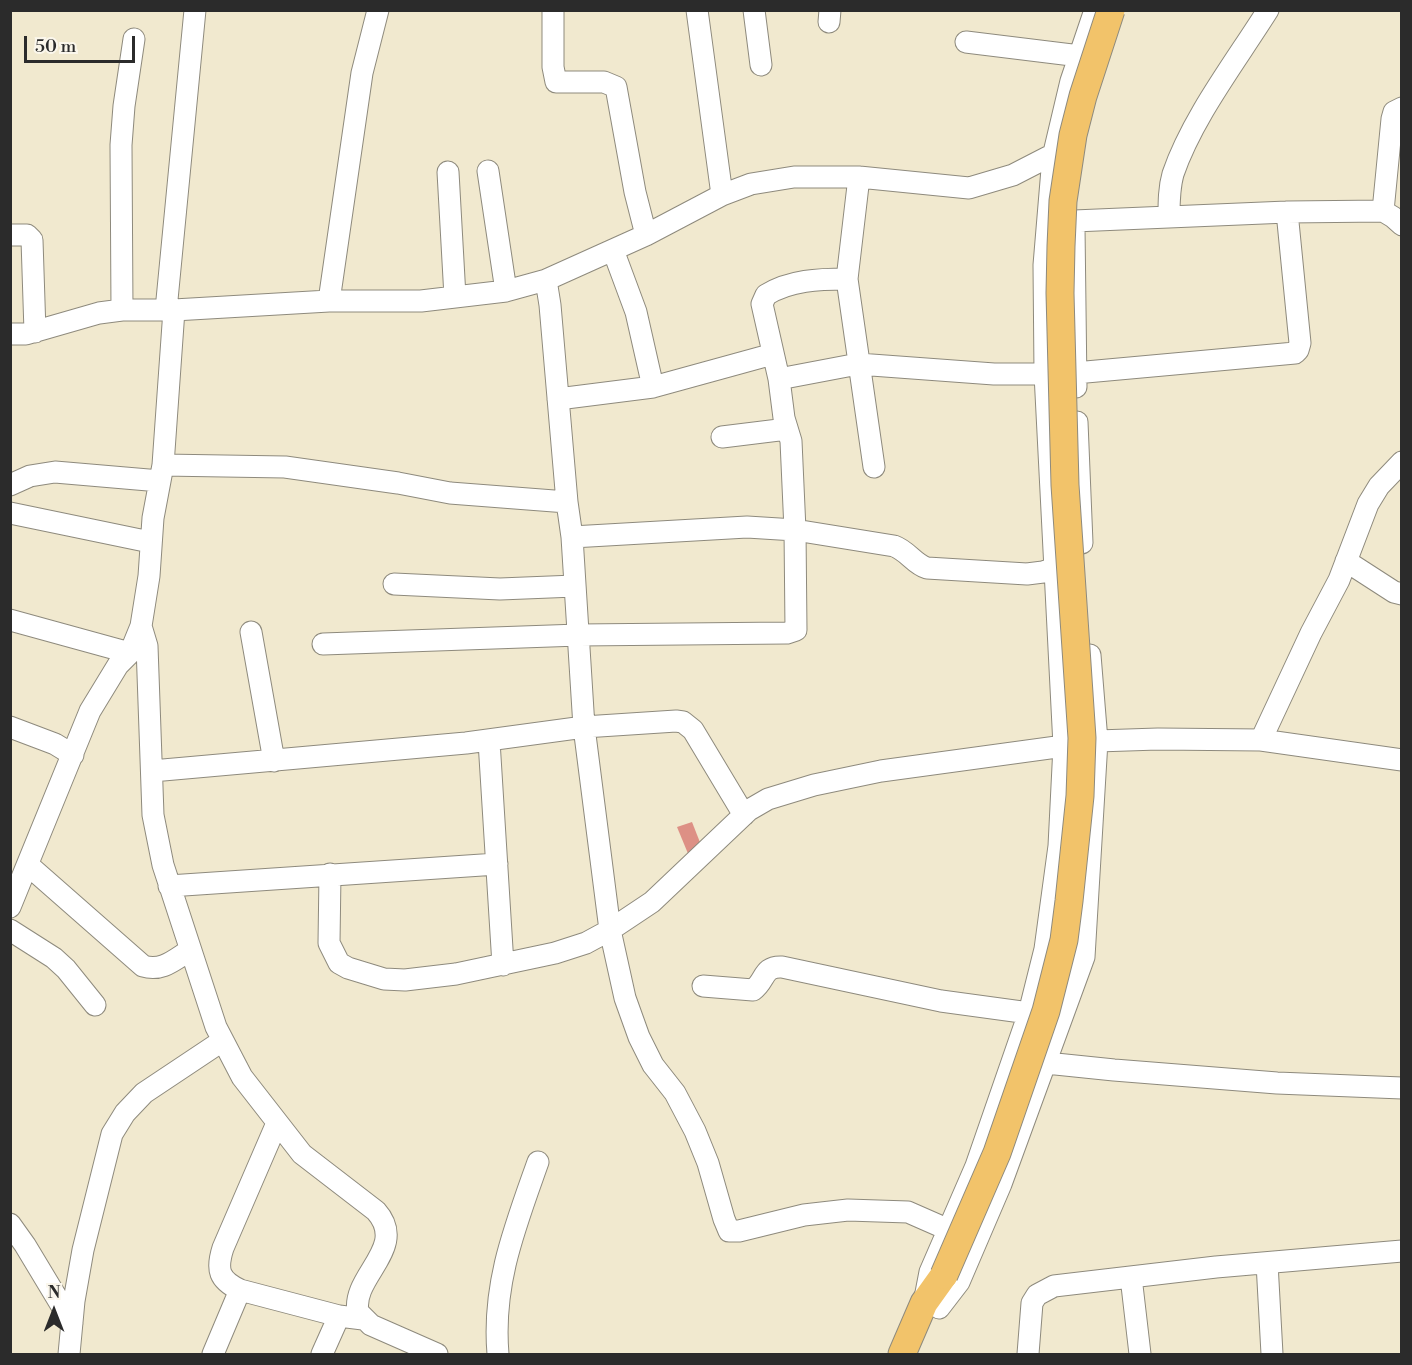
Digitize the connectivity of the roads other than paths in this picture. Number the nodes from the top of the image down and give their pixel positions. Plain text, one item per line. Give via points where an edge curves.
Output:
1 (195, 10) edge
2 (378, 10) edge
3 (553, 10) edge
4 (697, 10) edge
5 (754, 10) edge
6 (1095, 10) edge
7 (1111, 10) edge
8 (1123, 10) edge
9 (1268, 10) edge
10 (134, 39) dead end
11 (966, 42) dead end
12 (1080, 56) junction
13 (761, 64) dead end
14 (1104, 64) junction
15 (1401, 108) edge
16 (1053, 157) junction
17 (1080, 161) junction
18 (448, 171) dead end
19 (488, 171) dead end
20 (859, 177) junction
21 (722, 195) junction
22 (1383, 211) junction
23 (1287, 212) junction
24 (1169, 216) junction
25 (1074, 221) junction
26 (1401, 225) edge
27 (10, 235) edge
28 (646, 235) junction
29 (613, 250) junction
30 (847, 279) junction
31 (546, 280) junction
32 (506, 291) junction
33 (455, 297) junction
34 (329, 301) junction
35 (122, 310) junction
36 (170, 310) junction
37 (34, 332) junction
38 (10, 334) edge
39 (773, 354) junction
40 (858, 364) junction
41 (1075, 373) junction
42 (1045, 374) junction
43 (779, 379) junction
44 (653, 387) junction
45 (558, 399) junction
46 (787, 429) junction
47 (722, 437) dead end
48 (1401, 462) edge
49 (874, 467) dead end
50 (162, 473) junction
51 (10, 485) edge
52 (567, 502) junction
53 (10, 513) edge
54 (795, 530) junction
55 (572, 537) junction
56 (150, 542) junction
57 (1346, 561) junction
58 (1055, 568) junction
59 (394, 584) dead end
60 (575, 586) junction
61 (1401, 594) edge
62 (10, 620) edge
63 (141, 626) junction
64 (251, 632) dead end
65 (579, 635) junction
66 (323, 644) dead end
67 (130, 653) junction
68 (10, 727) edge
69 (584, 728) junction
70 (1261, 740) junction
71 (489, 741) junction
72 (1097, 741) junction
73 (1064, 746) junction
74 (73, 755) junction
75 (1401, 760) edge
76 (274, 761) junction
77 (152, 771) junction
78 (744, 815) junction
79 (497, 864) junction
80 (28, 865) junction
81 (330, 874) junction
82 (170, 886) junction
83 (10, 907) edge
84 (1048, 928) junction
85 (10, 930) edge
86 (610, 930) junction
87 (1086, 932) junction
88 (190, 950) junction
89 (502, 964) junction
90 (703, 987) dead end
91 (95, 1005) dead end
92 (1029, 1013) junction
93 (222, 1041) junction
94 (1046, 1063) junction
95 (1401, 1088) edge
96 (277, 1123) junction
97 (538, 1162) dead end
98 (10, 1224) edge
99 (949, 1230) junction
100 (1401, 1251) edge
101 (1267, 1263) junction
102 (1131, 1277) junction
103 (240, 1290) junction
104 (931, 1306) junction
105 (339, 1316) junction
106 (363, 1319) junction
107 (72, 1323) junction
108 (69, 1354) edge
109 (213, 1354) edge
110 (322, 1354) edge
111 (437, 1354) edge
112 (498, 1354) edge
113 (902, 1354) edge
114 (919, 1354) edge
115 (1028, 1354) edge
116 (1140, 1354) edge
117 (1272, 1354) edge

1 - 36 street
2 - 34 street via 362,74
3 - 28 street via 556,82 604,82 616,87
4 - 21 street
5 - 13 street
6 - 12 street
7 - 104 main road, bridge via 1073,135 1063,201 1060,293 1065,485 1082,738 1070,901 1046,1011 997,1153
8 - 14 street
9 - 24 street via 1193,128 1173,176
10 - 35 street via 121,145
11 - 12 street
12 - 14 street
12 - 16 street
14 - 17 street
15 - 22 street via 1392,119
16 - 17 street
16 - 20 street via 1013,175 969,188
16 - 42 street via 1044,265
17 - 25 street
18 - 33 street
19 - 32 street
20 - 21 street via 774,179
20 - 30 street
21 - 28 street
22 - 23 street
22 - 26 street
23 - 24 street
23 - 41 street via 1300,343 1295,353
24 - 25 street
25 - 41 street
27 - 37 street via 27,235 32,240
28 - 29 street
29 - 31 street
29 - 44 street via 636,312
30 - 39 street via 800,282 766,295 762,309
30 - 40 street
31 - 32 street
31 - 45 street
32 - 33 street
33 - 34 street
34 - 36 street
35 - 36 street
35 - 37 street via 99,312
36 - 50 street
37 - 38 street
39 - 43 street
39 - 44 street
40 - 42 street
40 - 43 street
40 - 49 street
41 - 72 street via 1084,586
42 - 58 street
43 - 46 street
44 - 45 street
45 - 52 street
46 - 47 street
46 - 54 street via 793,462
48 - 57 street via 1368,504
50 - 51 street via 56,472 30,476
50 - 52 street via 285,467 450,493
50 - 56 street
52 - 55 street
53 - 56 street
54 - 55 street via 717,528
54 - 58 street via 894,546 927,568 1027,574
54 - 65 street via 797,626 793,632
55 - 60 street
56 - 63 street
57 - 61 street
57 - 70 street
58 - 73 street
59 - 60 street via 500,589
60 - 65 street
62 - 67 street
63 - 67 street
63 - 77 street via 147,646
64 - 76 street
65 - 66 street
65 - 69 street
67 - 74 street via 98,696
68 - 74 street
69 - 71 street
69 - 78 street via 666,720 683,723 693,730
69 - 86 street
70 - 72 street
70 - 75 street
71 - 76 street
71 - 79 street
72 - 87 street
73 - 78 street via 930,763 825,783 768,799
73 - 84 street via 1059,846
74 - 80 street
76 - 77 street
77 - 82 street via 157,841
78 - 86 street via 652,902
79 - 81 street
79 - 89 street
80 - 83 street
80 - 88 street via 143,966 163,967
81 - 82 street
81 - 89 street via 328,943 339,963 348,968 384,979 405,980
82 - 88 street
84 - 87 street
84 - 92 street
85 - 91 street via 60,963
86 - 89 street via 570,948
86 - 99 street via 625,998 639,1037 695,1131 729,1231 848,1209 908,1212
87 - 94 street via 1084,957
88 - 93 street
90 - 92 street via 753,990 770,968 782,967 941,1001
92 - 99 street via 976,1166
93 - 96 street via 242,1077
93 - 107 street via 144,1093 112,1134 83,1250
94 - 95 street via 1265,1083
94 - 104 street via 959,1282
96 - 103 street via 219,1262 227,1284
96 - 106 street via 302,1154 382,1219 385,1243 357,1304
97 - 112 street via 506,1254 496,1323
98 - 107 street
99 - 104 street via 930,1272
100 - 101 street
101 - 102 street
101 - 117 street
102 - 115 street via 1054,1286 1036,1295
102 - 116 street
103 - 105 street
103 - 109 street
104 - 113 main road
104 - 114 main road
105 - 106 street
105 - 110 street
106 - 111 street
107 - 108 street

